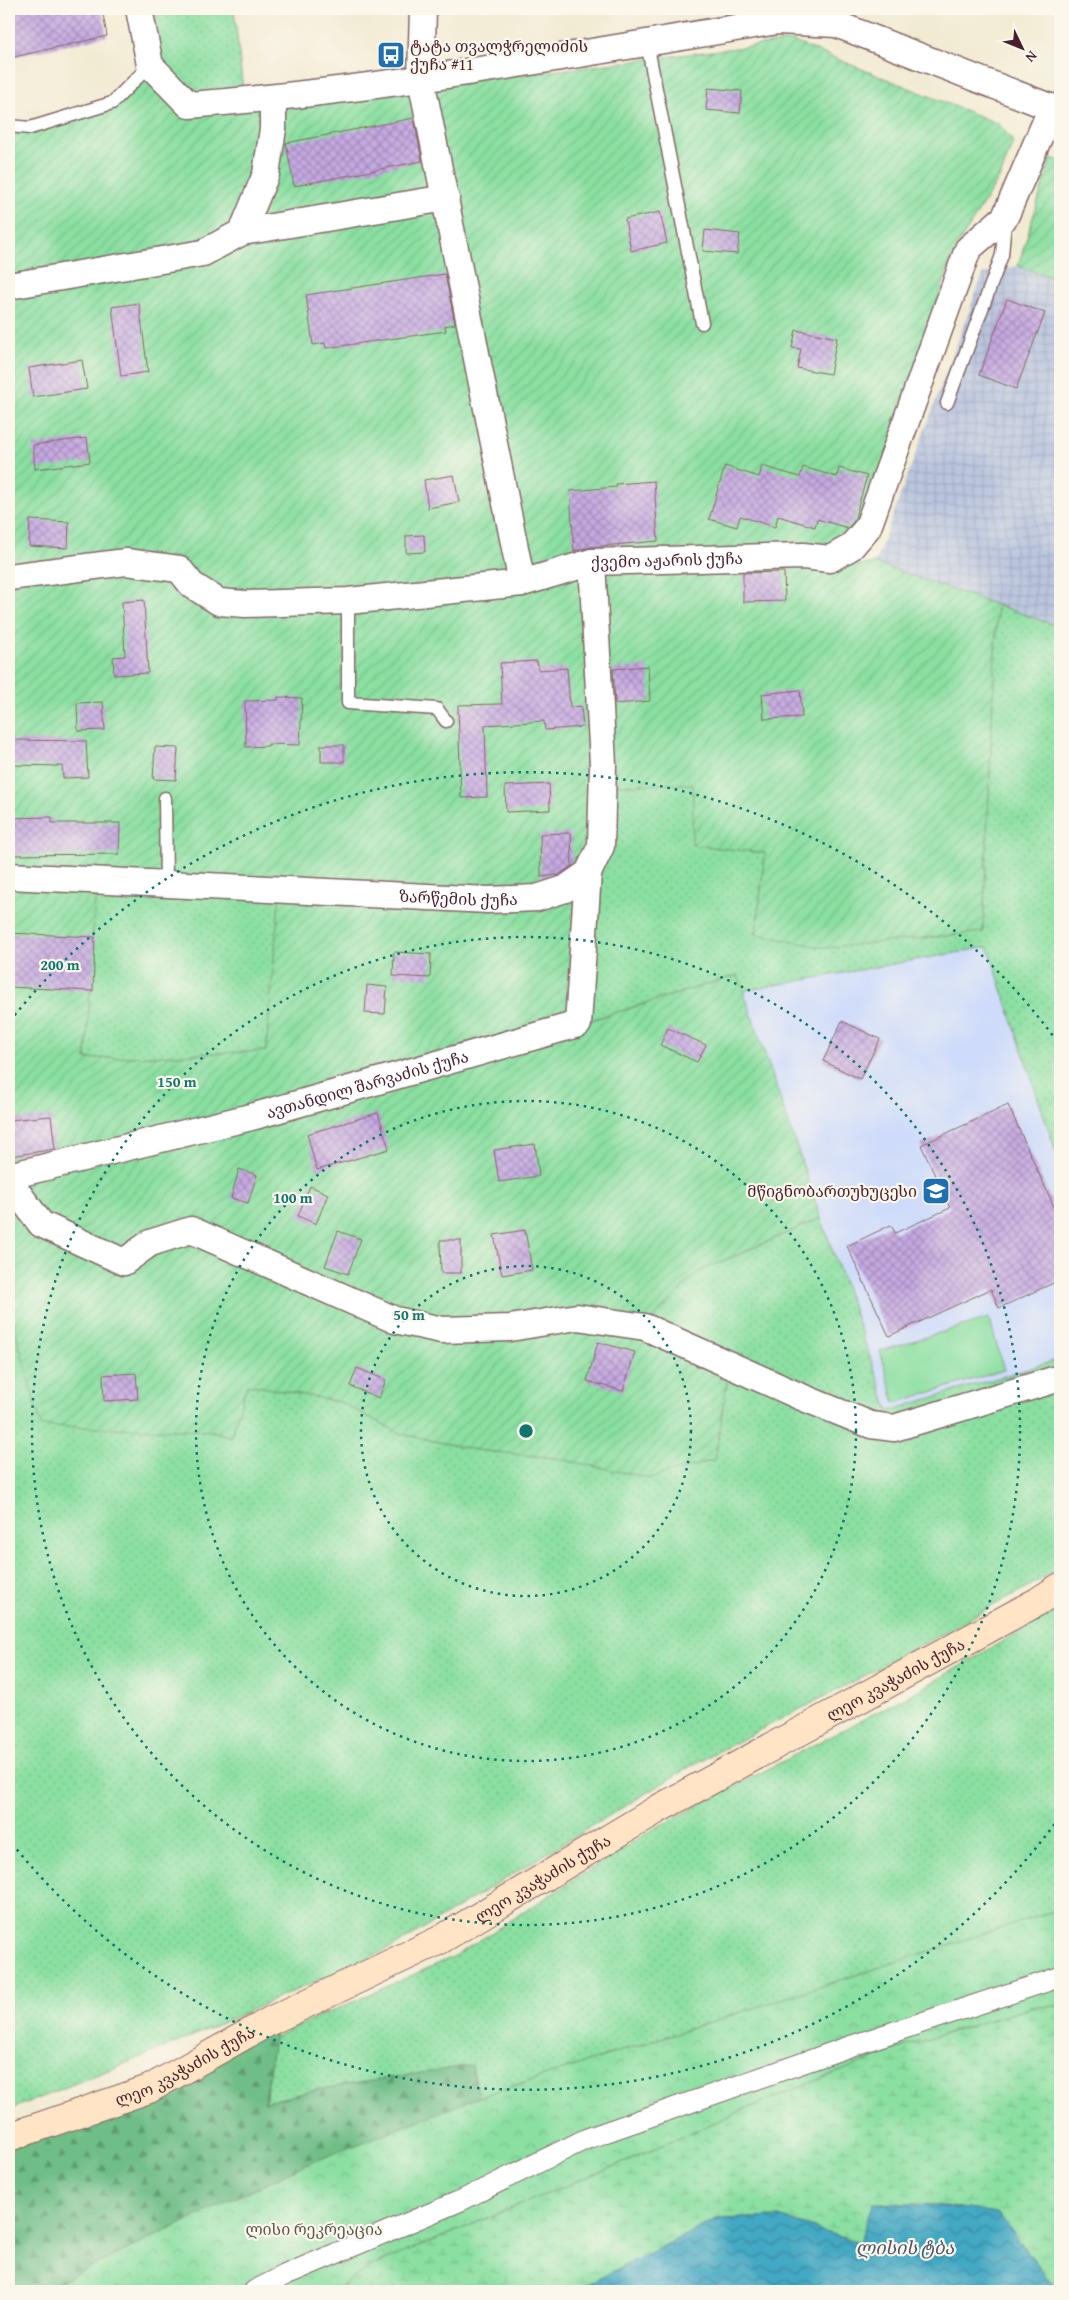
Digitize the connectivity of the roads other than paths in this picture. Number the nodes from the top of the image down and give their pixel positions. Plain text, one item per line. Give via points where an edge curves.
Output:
1 (138, 9) edge
2 (424, 9) edge
3 (647, 42) junction
4 (150, 65) junction
5 (421, 80) junction
6 (273, 98) junction
7 (1056, 109) edge
8 (9, 126) edge
9 (446, 198) junction
10 (1005, 216) junction
11 (242, 232) junction
12 (9, 286) edge
13 (702, 323) dead end
14 (947, 403) dead end
15 (592, 562) junction
16 (9, 577) edge
17 (522, 583) junction
18 (348, 601) junction
19 (446, 721) dead end
20 (165, 798) dead end
21 (588, 873) junction
22 (9, 876) edge
23 (166, 884) junction
24 (9, 1176) edge
25 (9, 1181) edge
26 (1060, 1378) edge
27 (1060, 1587) edge
28 (1060, 1976) edge
29 (9, 2137) edge
30 (254, 2291) edge

1 - 4 street
2 - 5 street
3 - 5 street
3 - 7 street via 778,21 836,24
3 - 13 lane
4 - 6 street via 189,105
4 - 8 lane via 112,103 30,128
5 - 6 street
5 - 9 street
6 - 11 street via 273,129 266,174
7 - 10 street, ქვემო აჟარის ქუჩა
9 - 11 street
9 - 17 street
10 - 14 lane via 1002,255
10 - 15 street, ქვემო აჟარის ქუჩა via 968,249 868,526 851,547 830,559 803,556
11 - 12 street via 203,253
15 - 17 street, ქვემო აჟარის ქუჩა
15 - 21 street, ზარწემის ქუჩა via 603,764 601,846
16 - 18 street, ქვემო აჟარის ქუჩა via 126,562 179,569 192,585 219,602
17 - 18 street, ქვემო აჟარის ქუჩა
18 - 19 lane via 348,703 437,709
20 - 23 lane
21 - 23 street, ზარწემის ქუჩა via 565,889 537,898 488,900
21 - 24 street, ავთანდილ შარვაძის ქუჩა via 578,1024 255,1116
22 - 23 street, ზარწემის ქუჩა
25 - 26 street via 41,1224 124,1262 150,1242 191,1230 395,1320 442,1330 510,1328 577,1317 646,1326 871,1425 894,1428
27 - 29 main road, ლეო კვაჭაძის ქუჩა via 1020,1612 658,1809 440,1940 270,2021 149,2089
28 - 30 street via 586,2139 462,2200

